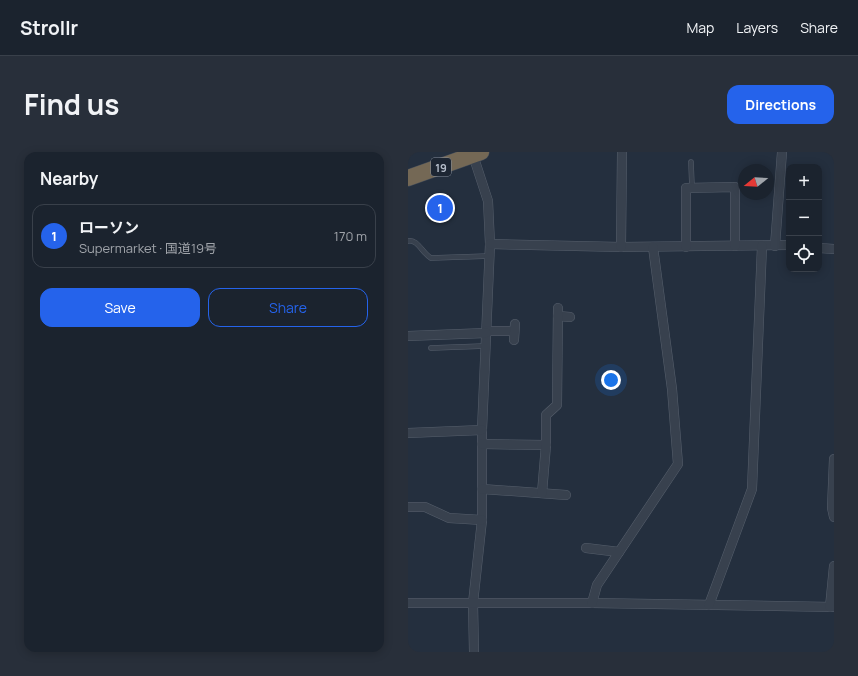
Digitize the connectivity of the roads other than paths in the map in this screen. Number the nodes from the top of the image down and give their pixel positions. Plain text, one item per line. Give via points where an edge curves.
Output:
1 (622, 152) edge
2 (782, 152) edge
3 (476, 153) edge
4 (691, 162) dead end
5 (408, 178) edge
6 (692, 188) junction
7 (408, 240) edge
8 (490, 244) junction
9 (786, 245) edge
10 (686, 246) junction
11 (735, 246) junction
12 (762, 246) junction
13 (775, 246) junction
14 (621, 247) junction
15 (653, 247) junction
16 (822, 248) edge
17 (834, 249) edge
18 (490, 256) junction
19 (570, 317) dead end
20 (486, 332) junction
21 (515, 332) dead end
22 (408, 336) edge
23 (486, 346) junction
24 (431, 348) dead end
25 (482, 430) junction
26 (408, 433) edge
27 (482, 444) junction
28 (546, 445) junction
29 (834, 459) edge
30 (482, 489) junction
31 (542, 493) junction
32 (566, 495) dead end
33 (408, 507) edge
34 (834, 517) edge
35 (482, 520) junction
36 (586, 548) dead end
37 (619, 552) junction
38 (834, 566) edge
39 (408, 603) edge
40 (473, 603) junction
41 (592, 603) junction
42 (709, 605) junction
43 (832, 607) edge
44 (474, 652) edge

1 - 14 street
2 - 13 street
3 - 5 highway, 19
3 - 8 street via 488,201
4 - 6 lane
6 - 10 street via 686,188
6 - 11 street via 735,187
7 - 18 lane via 416,243 425,255 431,258
8 - 14 street
8 - 18 street
9 - 13 street
10 - 11 street
10 - 15 street
11 - 12 street
12 - 13 street
12 - 42 street via 752,489
14 - 15 street
15 - 37 street via 672,389 678,464
16 - 17 street
18 - 20 street
19 - 28 street via 558,312 557,405 546,416
20 - 21 street
20 - 22 street
20 - 23 street
23 - 24 lane
23 - 25 street
25 - 26 street
25 - 27 street
27 - 28 street
27 - 30 street
28 - 31 street
29 - 34 street
30 - 31 street
30 - 35 street
31 - 32 street
33 - 35 street via 425,507 449,518
35 - 40 street
36 - 37 street
37 - 41 street via 597,585
38 - 43 street
39 - 40 street
40 - 41 street
40 - 44 street
41 - 42 street
42 - 43 street

